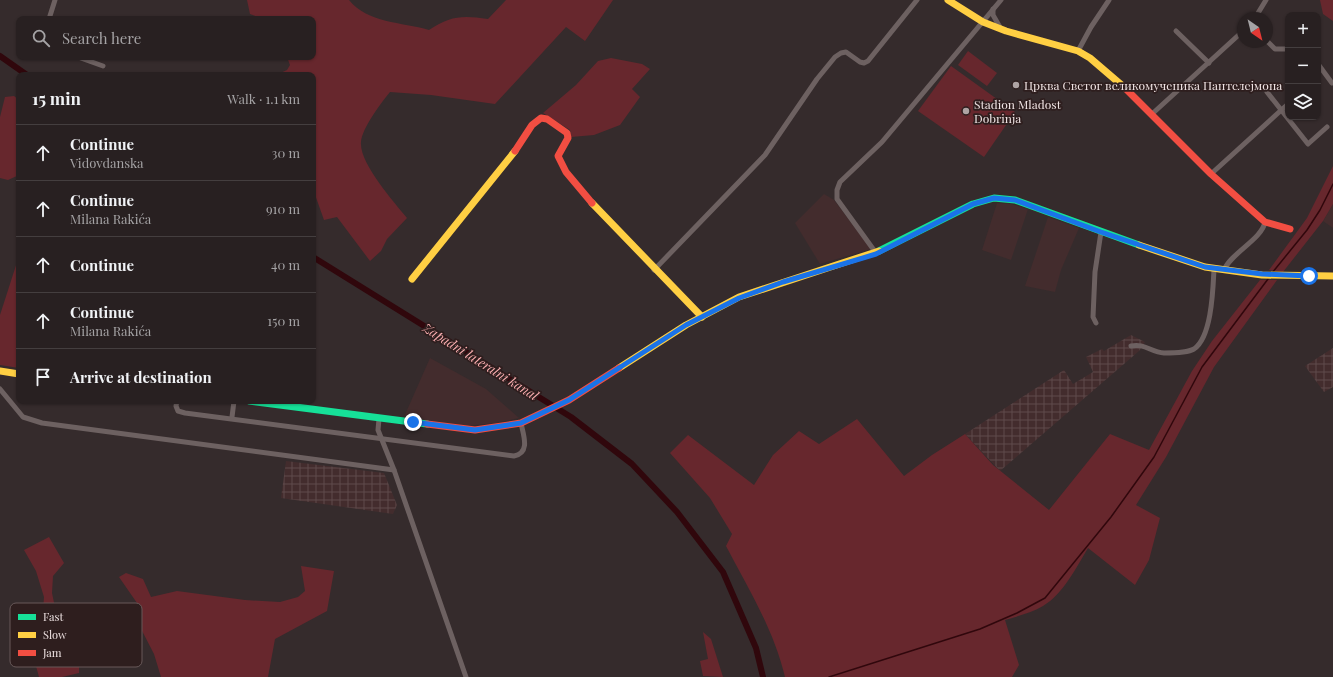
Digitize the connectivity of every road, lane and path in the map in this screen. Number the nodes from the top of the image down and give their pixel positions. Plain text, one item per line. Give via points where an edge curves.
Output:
1 (55, 0) edge
2 (918, 0) edge
3 (948, 0) edge
4 (1001, 0) edge
5 (1109, 0) edge
6 (1266, 0) edge
7 (993, 9) junction
8 (1259, 12) edge
9 (50, 16) edge
10 (982, 22) junction
11 (1002, 30) junction
12 (1176, 31) dead end
13 (1237, 37) edge
14 (1273, 46) edge
15 (1285, 49) edge
16 (1078, 51) junction
17 (86, 60) edge
18 (1209, 63) junction
19 (103, 66) dead end
20 (1321, 68) edge
21 (1332, 84) dead end
22 (1267, 92) dead end
23 (1285, 107) edge
24 (1281, 110) junction
25 (1152, 114) junction
26 (1327, 127) dead end
27 (1212, 174) junction
28 (1265, 222) junction
29 (1290, 229) dead end
30 (1101, 232) junction
31 (876, 254) junction
32 (1214, 269) junction
33 (654, 270) junction
34 (1224, 270) junction
35 (1333, 276) edge
36 (412, 279) dead end
37 (702, 317) junction
38 (1096, 324) dead end
39 (1131, 346) dead end
40 (0, 371) edge
41 (16, 374) edge
42 (0, 389) edge
43 (176, 404) edge
44 (234, 404) edge
45 (290, 404) edge
46 (232, 417) junction
47 (378, 419) junction
48 (521, 423) junction
49 (382, 439) junction
50 (394, 470) junction
51 (466, 677) edge

1 - 9 street
2 - 33 street via 868,61 860,62 846,52 835,56 765,155
3 - 10 main road
4 - 7 street
5 - 16 street
6 - 8 street
7 - 10 street
7 - 11 street via 993,15
10 - 11 main road
10 - 31 street via 882,142 840,182 836,199
11 - 16 main road
12 - 18 street
13 - 18 street
14 - 15 street via 1278,50
16 - 25 main road via 1106,71
17 - 19 street
18 - 25 street
20 - 21 street
22 - 24 street
23 - 24 street
24 - 26 street via 1308,144
24 - 27 street
25 - 27 main road
27 - 28 main road
28 - 29 main road
28 - 34 street via 1262,230 1230,260
30 - 31 main road via 1015,200 994,198 973,204
30 - 32 main road
30 - 38 street via 1093,317
31 - 37 main road via 756,291
32 - 34 main road
32 - 39 street via 1208,320 1201,341 1195,348 1164,353 1142,345
33 - 36 main road via 584,195 559,163 558,156 568,138 567,132 541,118 532,125 516,150
33 - 37 main road
34 - 35 main road via 1280,276
37 - 48 main road via 569,400
40 - 41 main road
42 - 50 street via 24,417 42,423
43 - 46 street via 178,411
44 - 46 street
45 - 47 main road
46 - 49 street
47 - 48 main road via 475,430
47 - 49 street via 378,430
48 - 49 street via 525,448 514,456
49 - 50 street
50 - 51 street

